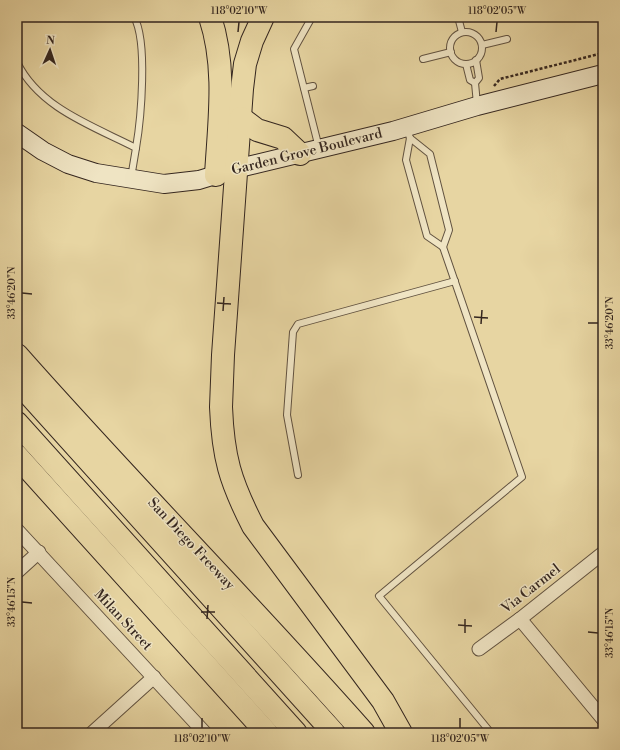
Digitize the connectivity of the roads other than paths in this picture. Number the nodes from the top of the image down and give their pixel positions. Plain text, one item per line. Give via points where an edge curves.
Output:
1 (134, 17) edge
2 (210, 17) edge
3 (262, 17) edge
4 (312, 17) edge
5 (458, 17) edge
6 (462, 32) junction
7 (507, 39) dead end
8 (482, 45) junction
9 (450, 52) junction
10 (423, 59) dead end
11 (476, 60) junction
12 (17, 62) edge
13 (466, 64) junction
14 (603, 74) edge
15 (475, 83) junction
16 (313, 86) dead end
17 (304, 88) junction
18 (477, 106) junction
19 (241, 118) junction
20 (408, 132) junction
21 (17, 133) edge
22 (136, 148) junction
23 (310, 152) junction
24 (226, 172) junction
25 (130, 180) junction
26 (443, 247) junction
27 (454, 281) junction
28 (17, 355) edge
29 (17, 381) edge
30 (17, 423) edge
31 (17, 456) edge
32 (298, 475) dead end
33 (17, 530) edge
34 (39, 552) junction
35 (603, 553) edge
36 (17, 572) edge
37 (520, 619) junction
38 (478, 649) dead end
39 (154, 677) junction
40 (603, 719) edge
41 (92, 733) edge
42 (205, 733) edge
43 (267, 733) edge
44 (296, 733) edge
45 (334, 733) edge
46 (364, 733) edge
47 (401, 733) edge
48 (491, 733) edge

1 - 22 lane via 138,24 143,51
2 - 24 highway via 220,60
3 - 19 highway via 245,64
4 - 17 lane via 294,48
5 - 6 lane
6 - 8 lane via 473,33
6 - 9 lane via 453,38
7 - 8 lane
8 - 11 lane via 482,52
9 - 10 lane
9 - 13 lane via 456,61
11 - 13 lane
11 - 15 lane via 478,78
12 - 22 lane via 24,76 53,106
13 - 15 lane via 470,80
14 - 18 main road, Garden Grove Boulevard
15 - 18 lane
16 - 17 lane
17 - 23 lane
18 - 20 main road, Garden Grove Boulevard
19 - 23 highway via 257,130 283,138
19 - 24 highway
20 - 23 main road, Garden Grove Boulevard
20 - 26 lane via 406,160 427,236
20 - 26 lane via 430,154 449,230
21 - 25 main road, Garden Grove Boulevard via 68,164
22 - 25 lane
23 - 24 main road, Garden Grove Boulevard
24 - 25 main road, Garden Grove Boulevard via 199,180 164,184
24 - 47 highway via 221,407 222,440 227,466 253,526 382,702
26 - 27 lane
27 - 32 lane via 298,324 294,332 287,415
27 - 48 lane via 522,477 379,596
28 - 46 highway, San Diego Freeway
29 - 45 highway
30 - 44 highway
31 - 43 highway
33 - 34 street, Milan Street
34 - 36 street
34 - 39 street, Milan Street
35 - 37 street, Via Carmel
37 - 38 street, Via Carmel
37 - 40 street
39 - 41 street
39 - 42 street, Milan Street

